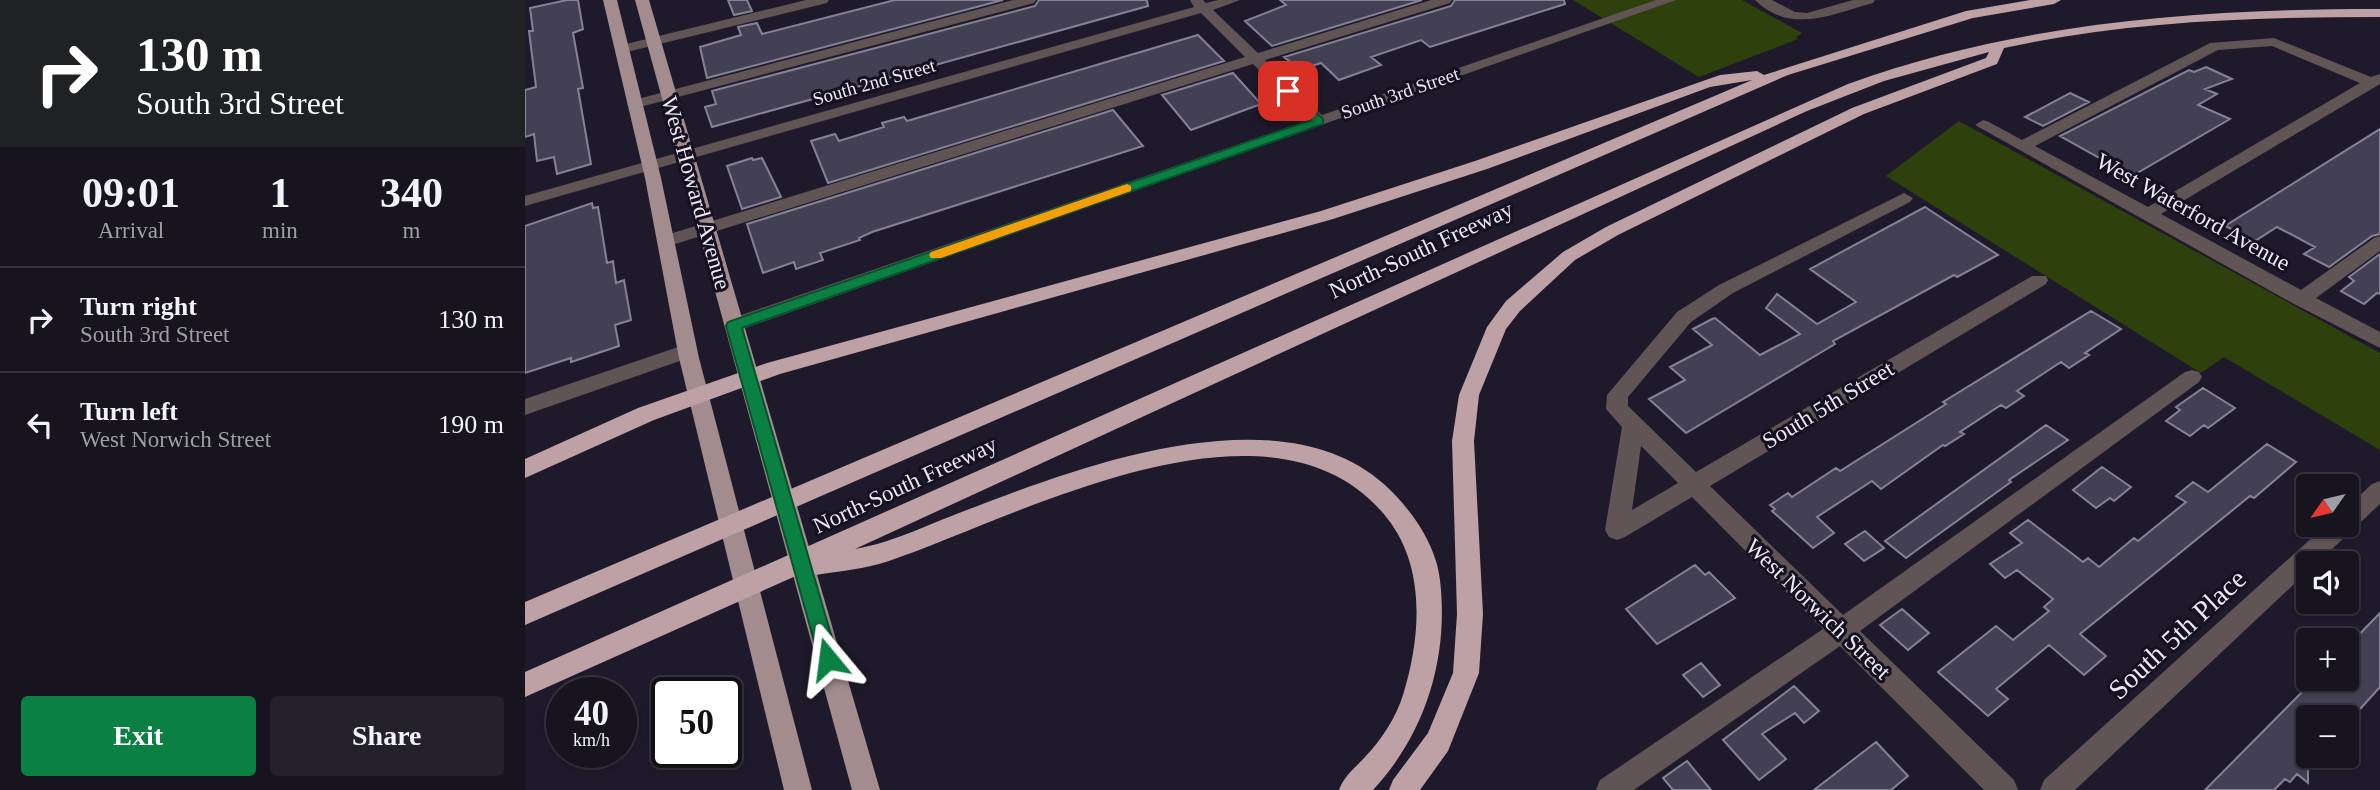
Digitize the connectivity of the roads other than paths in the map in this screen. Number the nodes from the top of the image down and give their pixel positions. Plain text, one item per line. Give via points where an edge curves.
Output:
1 (642, 0) edge
2 (822, 0) edge
3 (1029, 0) edge
4 (1233, 0) edge
5 (1445, 0) edge
6 (1669, 0) edge
7 (1762, 0) edge
8 (1868, 0) edge
9 (2053, 0) edge
10 (614, 1) edge
11 (1199, 4) edge
12 (2380, 13) edge
13 (653, 41) junction
14 (1998, 47) junction
15 (623, 49) junction
16 (1255, 59) junction
17 (1783, 72) junction
18 (2376, 80) edge
19 (668, 95) junction
20 (635, 104) junction
21 (1319, 121) junction
22 (1983, 125) dead end
23 (2023, 146) junction
24 (685, 158) junction
25 (650, 167) junction
26 (1904, 198) dead end
27 (525, 201) edge
28 (2147, 215) junction
29 (706, 229) junction
30 (666, 241) junction
31 (2380, 242) edge
32 (2039, 280) dead end
33 (2301, 299) junction
34 (734, 326) junction
35 (2380, 341) edge
36 (687, 351) junction
37 (748, 377) junction
38 (2192, 377) dead end
39 (699, 395) junction
40 (525, 407) edge
41 (1633, 428) junction
42 (525, 470) edge
43 (1693, 486) junction
44 (2380, 490) edge
45 (2359, 510) edge
46 (2329, 537) edge
47 (789, 569) junction
48 (525, 614) edge
49 (1841, 630) junction
50 (525, 685) edge
51 (798, 790) edge
52 (866, 790) edge
53 (1353, 790) edge
54 (1403, 790) edge
55 (1610, 790) edge
56 (2004, 790) edge
57 (2054, 790) edge

1 - 13 main road, West Howard Avenue
2 - 13 street
3 - 19 street
4 - 11 street, South 2nd Street
5 - 16 street
6 - 21 street, South 3rd Street
7 - 8 street via 1793,16 1807,17
9 - 17 highway, North-South Freeway via 1971,14
10 - 15 main road, West Howard Avenue
11 - 16 street
11 - 24 street, South 2nd Street
12 - 14 highway, North-South Freeway via 2177,19 2064,33
13 - 15 street
13 - 19 main road, West Howard Avenue
14 - 47 highway, North-South Freeway via 1912,67 1842,92
14 - 54 highway via 1992,61 1868,107 1612,231 1569,256 1513,306 1486,349 1469,395 1463,441 1470,614 1465,673 1439,742
15 - 20 main road, West Howard Avenue
16 - 21 street
16 - 29 street
17 - 37 highway via 1725,78 1482,166 1327,215
17 - 48 highway, North-South Freeway
18 - 23 street via 2274,42 2214,46
18 - 28 street
19 - 20 street
19 - 24 main road, West Howard Avenue
20 - 25 main road, West Howard Avenue
21 - 34 street, South 3rd Street
22 - 23 street, West Waterford Avenue
23 - 28 street, West Waterford Avenue
24 - 25 street, South 2nd Street
24 - 29 main road, West Howard Avenue
25 - 27 street, South 2nd Street
25 - 30 main road, West Howard Avenue
26 - 41 street, West Norwich Street via 1726,289 1684,317 1617,395 1617,409
28 - 33 street, West Waterford Avenue
29 - 30 street
29 - 34 main road, West Howard Avenue
30 - 36 main road, West Howard Avenue
31 - 33 street
32 - 43 street, South 5th Street
33 - 35 street, West Waterford Avenue
34 - 37 main road, West Howard Avenue
36 - 39 main road, West Howard Avenue
36 - 40 street
37 - 39 highway
37 - 52 main road, West Howard Avenue
38 - 49 street
39 - 42 highway via 646,414
39 - 51 main road, West Howard Avenue
41 - 43 street, West Norwich Street
41 - 43 street, South 5th Street via 1617,530
43 - 49 street, West Norwich Street
44 - 45 street
46 - 57 street, South 5th Place
47 - 50 highway, North-South Freeway
47 - 53 highway via 877,555 1125,463 1227,449 1267,449 1320,458 1375,488 1399,514 1417,544 1427,579 1429,628 1416,702 1396,742
49 - 55 street
49 - 56 street, West Norwich Street

